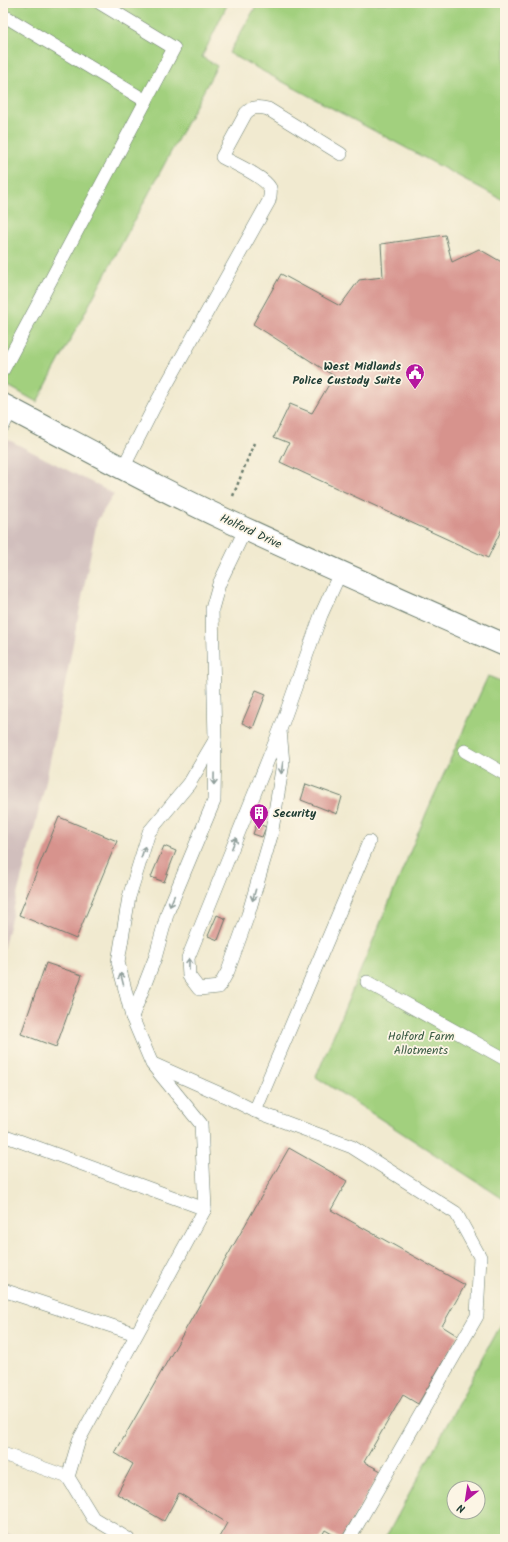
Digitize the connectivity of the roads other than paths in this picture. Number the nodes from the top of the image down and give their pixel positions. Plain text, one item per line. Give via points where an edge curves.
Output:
1 (100, 3) edge
2 (8, 18) dead end
3 (146, 101) junction
4 (341, 154) dead end
5 (3, 370) edge
6 (6, 414) edge
7 (123, 468) junction
8 (246, 528) junction
9 (340, 573) junction
10 (505, 644) edge
11 (280, 730) junction
12 (215, 740) junction
13 (465, 751) dead end
14 (505, 774) edge
15 (369, 842) dead end
16 (367, 982) dead end
17 (132, 1016) junction
18 (505, 1059) edge
19 (152, 1064) junction
20 (256, 1111) junction
21 (3, 1136) edge
22 (205, 1209) junction
23 (3, 1290) edge
24 (136, 1334) junction
25 (3, 1454) edge
26 (68, 1476) junction
27 (128, 1539) edge
28 (349, 1539) edge

1 - 3 lane via 174,48
2 - 3 lane
3 - 5 lane
4 - 7 lane via 268,109 254,107 246,113 222,157 267,184 270,189 269,201 154,407
6 - 7 street, Holford Drive
7 - 8 street, Holford Drive
8 - 9 street, Holford Drive
8 - 12 lane via 219,584 212,609
9 - 10 street, Holford Drive
9 - 11 lane via 321,615
11 -> 11 lane via 283,763 271,836 248,915 220,987 199,989 189,976 188,958
12 -> 17 lane via 214,801 168,911 155,958
17 -> 12 lane via 118,962 129,897 150,832 189,784
13 - 14 lane
15 - 20 lane
16 - 18 lane
17 - 19 lane
19 - 20 lane
19 - 22 lane via 201,1124
20 - 28 lane via 352,1147 456,1214 480,1257 477,1316
21 - 22 lane
22 - 24 lane
23 - 24 lane
24 - 26 lane via 79,1440
25 - 26 lane
26 - 27 lane via 93,1518

